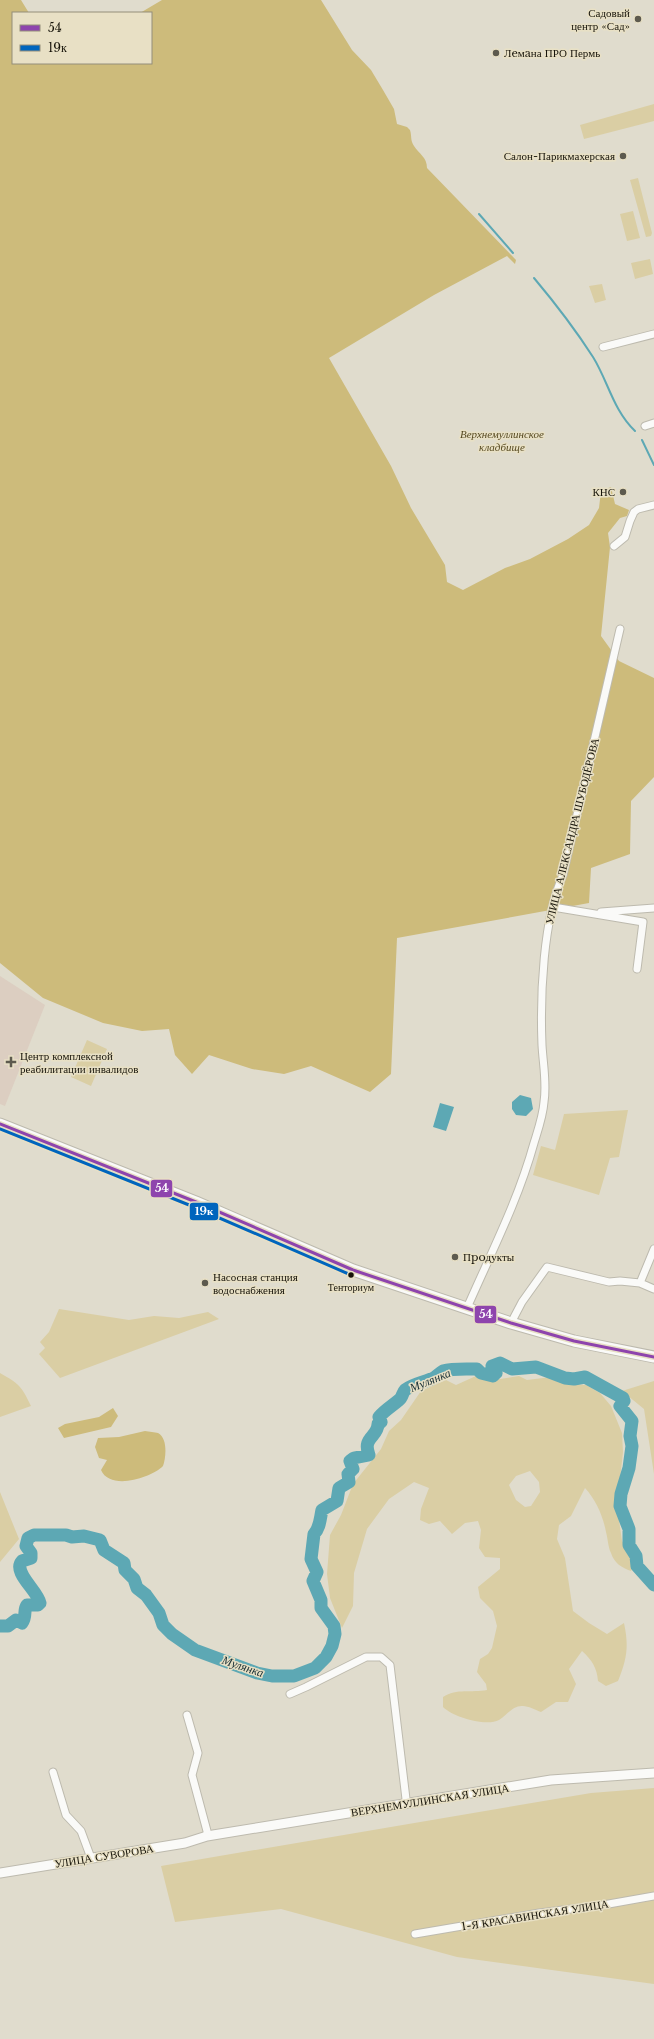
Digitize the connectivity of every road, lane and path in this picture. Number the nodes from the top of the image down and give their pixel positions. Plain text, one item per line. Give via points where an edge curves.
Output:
1 (654, 334) edge
2 (603, 347) dead end
3 (654, 423) edge
4 (645, 426) dead end
5 (654, 505) edge
6 (614, 546) dead end
7 (620, 629) dead end
8 (553, 907) junction
9 (654, 908) edge
10 (589, 913) junction
11 (637, 969) dead end
12 (0, 1124) edge
13 (654, 1249) edge
14 (640, 1283) junction
15 (654, 1289) edge
16 (467, 1308) junction
17 (511, 1323) junction
18 (654, 1357) edge
19 (290, 1694) dead end
20 (187, 1715) dead end
21 (53, 1772) dead end
22 (654, 1773) edge
23 (404, 1804) junction
24 (207, 1836) junction
25 (90, 1858) junction
26 (0, 1873) edge
27 (654, 1896) edge
28 (415, 1934) dead end

1 - 2 street
3 - 4 street
5 - 6 street via 634,512 624,539
7 - 8 street, УЛИЦА АЛЕКСАНДРА ШУБОДЁРОВА via 563,875
8 - 10 street
8 - 16 street, УЛИЦА АЛЕКСАНДРА ШУБОДЁРОВА via 544,962 542,1044 546,1092 542,1115 514,1204
9 - 10 street
10 - 11 street via 643,922
12 - 16 main road via 196,1202 356,1271
13 - 14 street
14 - 15 street
14 - 17 street via 609,1282 547,1267 522,1302
16 - 17 main road
17 - 18 main road via 574,1341
19 - 23 street via 366,1657 381,1657 390,1666 405,1792
20 - 24 street via 198,1753 192,1775
21 - 25 street via 66,1815 81,1831
22 - 23 street, ВЕРХНЕМУЛЛИНСКАЯ УЛИЦА via 551,1780
23 - 24 street, ВЕРХНЕМУЛЛИНСКАЯ УЛИЦА
24 - 25 street, УЛИЦА СУВОРОВА via 185,1843
25 - 26 street, УЛИЦА СУВОРОВА
27 - 28 street, 1-Я КРАСАВИНСКАЯ УЛИЦА

